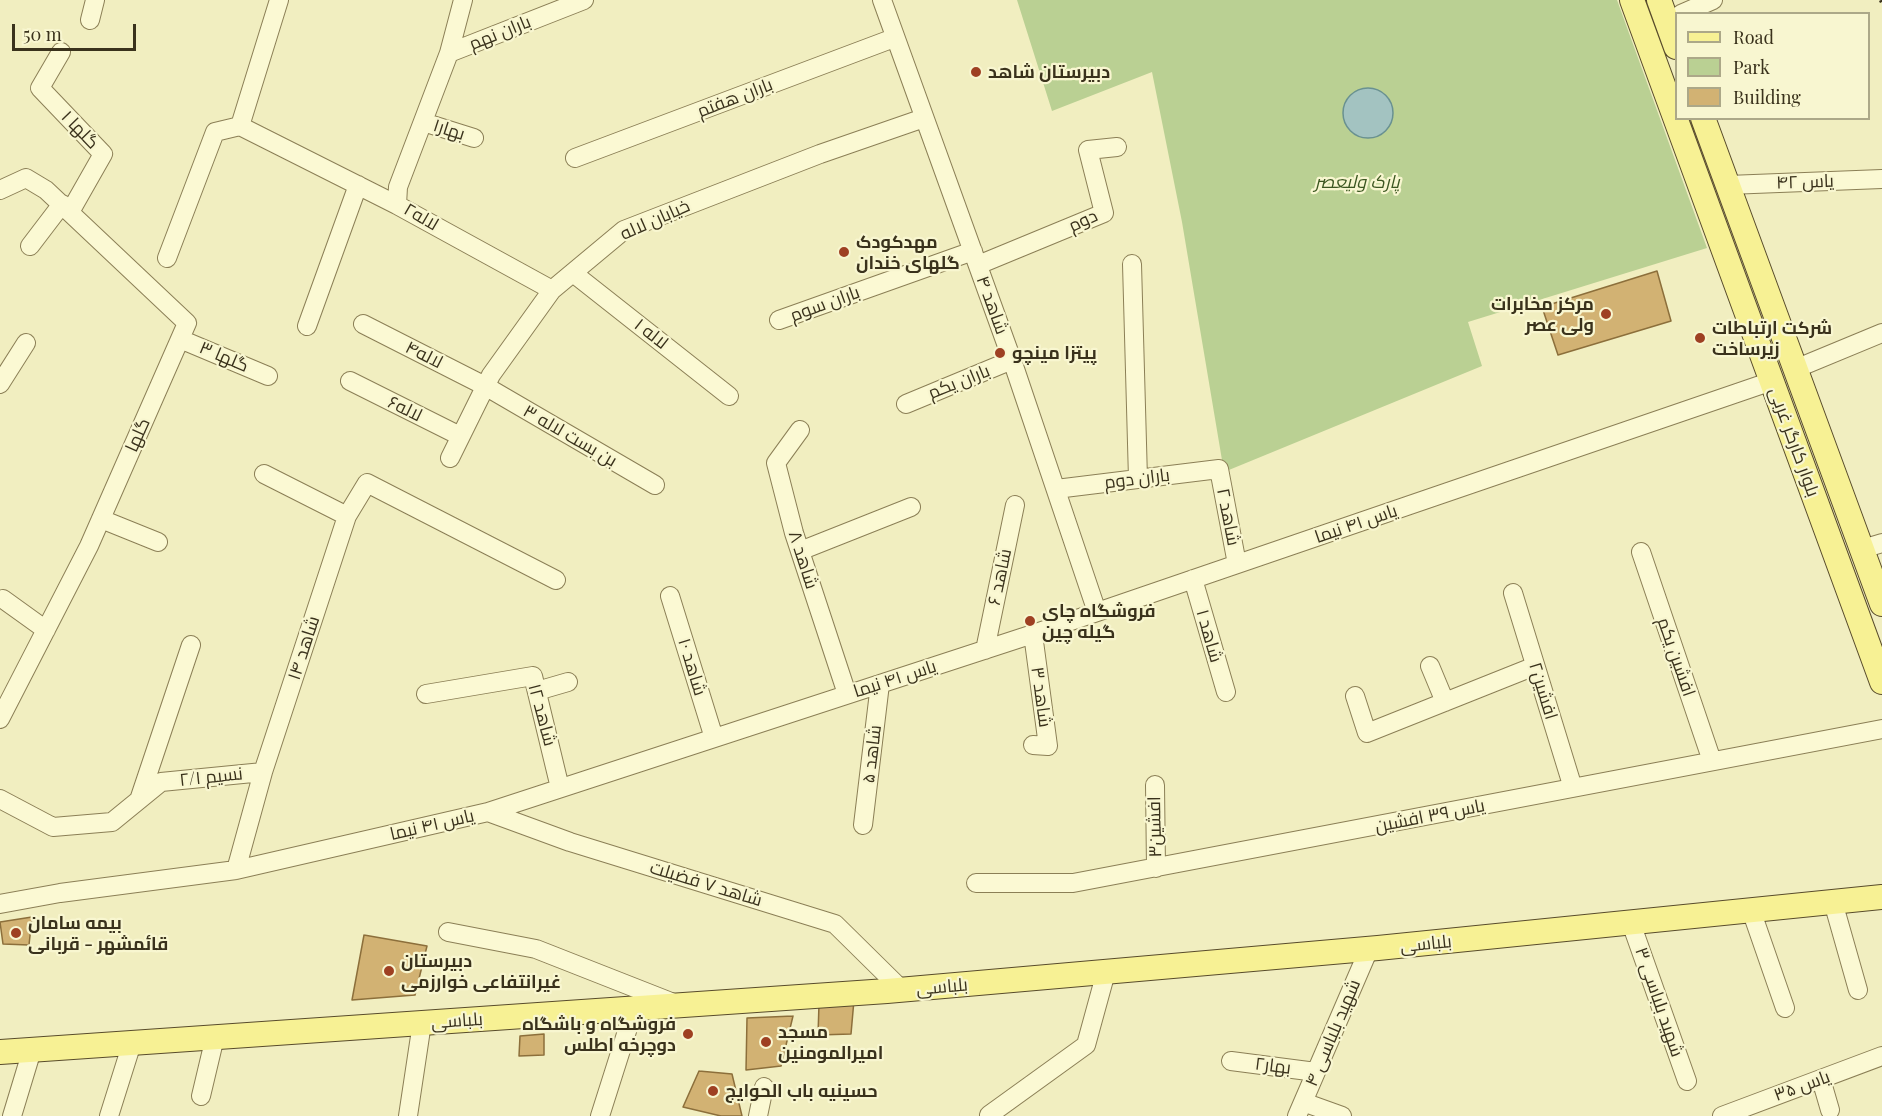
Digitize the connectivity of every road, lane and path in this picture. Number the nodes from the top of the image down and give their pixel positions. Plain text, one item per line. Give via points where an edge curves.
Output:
1 (96, 0) edge
2 (279, 0) edge
3 (463, 0) edge
4 (584, 0) edge
5 (882, 0) edge
6 (1632, 0) edge
7 (1713, 0) edge
8 (1671, 12) edge
9 (90, 20) dead end
10 (1675, 35) edge
11 (894, 38) junction
12 (61, 52) dead end
13 (449, 53) junction
14 (1675, 117) edge
15 (924, 118) junction
16 (1676, 120) edge
17 (1704, 120) edge
18 (423, 122) junction
19 (240, 126) junction
20 (474, 138) dead end
21 (1116, 147) dead end
22 (575, 158) dead end
23 (1882, 179) edge
24 (358, 185) junction
25 (1728, 185) junction
26 (0, 190) edge
27 (397, 205) junction
28 (66, 208) junction
29 (30, 246) dead end
30 (166, 258) dead end
31 (975, 258) junction
32 (1132, 264) dead end
33 (573, 273) junction
34 (552, 290) junction
35 (779, 320) dead end
36 (363, 324) dead end
37 (307, 326) dead end
38 (1882, 333) edge
39 (180, 339) junction
40 (26, 343) dead end
41 (1012, 360) junction
42 (1796, 369) junction
43 (268, 376) dead end
44 (350, 381) dead end
45 (1772, 381) junction
46 (0, 384) edge
47 (485, 387) junction
48 (729, 396) dead end
49 (906, 404) dead end
50 (800, 430) dead end
51 (460, 436) junction
52 (450, 458) dead end
53 (1219, 469) joint
54 (264, 474) dead end
55 (1138, 479) junction
56 (655, 485) dead end
57 (1056, 489) junction
58 (1015, 505) dead end
59 (911, 507) dead end
60 (347, 516) junction
61 (101, 519) junction
62 (158, 542) dead end
63 (1872, 546) edge
64 (800, 551) junction
65 (1641, 552) dead end
66 (1237, 564) junction
67 (1193, 579) junction
68 (556, 580) dead end
69 (1513, 593) dead end
70 (670, 596) dead end
71 (3, 599) dead end
72 (1882, 604) edge
73 (1097, 612) junction
74 (46, 630) junction
75 (1033, 634) junction
76 (191, 645) dead end
77 (985, 650) junction
78 (1430, 666) dead end
79 (1535, 666) junction
80 (568, 682) dead end
81 (1882, 682) edge
82 (880, 684) junction
83 (537, 691) junction
84 (1226, 692) dead end
85 (426, 694) dead end
86 (847, 694) junction
87 (1355, 696) dead end
88 (1445, 702) junction
89 (0, 718) edge
90 (1882, 729) edge
91 (714, 738) junction
92 (1033, 745) dead end
93 (1712, 762) junction
94 (263, 772) junction
95 (1155, 785) dead end
96 (560, 788) junction
97 (1573, 788) junction
98 (0, 799) edge
99 (139, 800) junction
100 (488, 812) junction
101 (863, 825) dead end
102 (1156, 868) junction
103 (236, 870) junction
104 (976, 883) dead end
105 (1882, 897) edge
106 (1833, 902) junction
107 (0, 904) edge
108 (1751, 910) junction
109 (1631, 923) junction
110 (448, 932) dead end
111 (1369, 949) junction
112 (1106, 972) junction
113 (902, 990) junction
114 (1858, 990) dead end
115 (680, 1005) junction
116 (1785, 1008) dead end
117 (634, 1009) junction
118 (422, 1023) junction
119 (215, 1037) junction
120 (132, 1043) junction
121 (32, 1050) junction
122 (0, 1052) edge
123 (1882, 1056) edge
124 (1231, 1061) dead end
125 (1316, 1072) junction
126 (1821, 1079) junction
127 (1687, 1081) dead end
128 (764, 1087) dead end
129 (201, 1096) dead end
130 (1300, 1109) edge
131 (1830, 1110) dead end
132 (989, 1115) edge
133 (12, 1116) edge
134 (109, 1116) edge
135 (408, 1116) edge
136 (600, 1116) edge
137 (758, 1116) edge
138 (1342, 1116) edge
139 (1722, 1116) edge

1 - 9 street
2 - 19 street
3 - 13 street, لاله۲
4 - 13 street, باران نهم
5 - 11 street, شاهد ۴
6 - 14 main road, بلوار کارگر غربی
7 - 8 street
8 - 10 main road
11 - 15 street, شاهد ۴
11 - 22 street, باران هفتم
12 - 28 street, گلها ۱ via 40,88 104,154
13 - 18 street, لاله۲
15 - 31 street, شاهد ۴
15 - 33 street, خیابان لاله via 624,230
16 - 45 main road, بلوار کارگر غربی
17 - 25 main road, بلوار کارگر غربی
18 - 20 street, بهار۱
18 - 27 street, لاله۲ via 398,187
19 - 24 street
19 - 30 street via 215,132
21 - 31 street, دوم via 1088,150 1104,213
23 - 25 street, یاس ۴۲
24 - 27 street
24 - 37 street
25 - 42 main road, بلوار کارگر غربی
26 - 28 street, گلها via 26,178
27 - 34 street, لاله۲
28 - 29 street
28 - 39 street, گلها via 187,323
31 - 35 street, باران سوم
31 - 41 street, شاهد ۴
32 - 55 street
33 - 34 street, خیابان لاله
33 - 48 street, لاله ۱
34 - 47 street, خیابان لاله
36 - 47 street, لاله۴
38 - 42 street
39 - 43 street, گلها ۳
39 - 61 street, گلها
40 - 46 street
41 - 49 street, باران یکم
41 - 57 street, شاهد ۴
42 - 63 main road, بلوار کارگر غربی
44 - 51 street, لاله۶
45 - 66 street, یاس ۴۱ نیما
45 - 81 main road, بلوار کارگر غربی
47 - 51 street, خیابان لاله
47 - 56 street, بن بست لاله ۳
50 - 64 street, شاهد ۸ via 776,463
51 - 52 street, خیابان لاله
53 - 55 street, باران دوم
53 - 66 street, شاهد ۲
54 - 60 street
55 - 57 street, باران دوم
57 - 73 street, شاهد ۴
58 - 77 street, شاهد ۶
59 - 64 street
60 - 68 street, شاهد ۱۴ via 367,483
60 - 94 street, شاهد ۱۴
61 - 62 street
61 - 74 street, گلها
63 - 72 main road, بلوار کارگر غربی
64 - 86 street, شاهد ۸
65 - 93 street, افشین یکم
66 - 67 street, یاس ۴۱ نیما
67 - 73 street, یاس ۴۱ نیما
67 - 84 street, شاهد ۱
69 - 79 street, افشین۲
70 - 91 street, شاهد ۱۰
71 - 74 street
73 - 75 street, یاس ۴۱ نیما
74 - 89 street, گلها
75 - 77 street, یاس ۴۱ نیما
75 - 92 street, شاهد ۳ via 1047,746
76 - 99 street
77 - 82 street, یاس ۴۱ نیما
78 - 88 street
79 - 88 street
79 - 97 street, افشین۲
80 - 83 street
82 - 86 street, یاس ۴۱ نیما
82 - 101 street, شاهد ۵
83 - 85 street, شاهد ۱۲ via 533,676
83 - 96 street, شاهد ۱۲
86 - 91 street, یاس ۴۱ نیما
87 - 88 street via 1367,733
90 - 93 street, یاس ۳۹ افشین
91 - 96 street, یاس ۴۱ نیما
93 - 97 street, یاس ۳۹ افشین
94 - 99 street, نسیم ۲/۱ via 161,782
94 - 103 street, شاهد ۱۴
95 - 102 street, افشین۳
96 - 100 street, یاس ۴۱ نیما
97 - 102 street, یاس ۳۹ افشین
98 - 99 street, نسیم ۲/۱ via 53,827 112,822
100 - 103 street, یاس ۴۱ نیما
100 - 113 street, شاهد ۷ فضیلت via 570,842 836,924
102 - 104 street, یاس ۳۹ افشین via 1074,883
103 - 107 street, یاس ۴۱ نیما
105 - 106 main road, بلباسی
106 - 108 main road, بلباسی
106 - 114 street
108 - 109 main road, بلباسی
108 - 116 street
109 - 111 main road, بلباسی
109 - 127 street, شهید بلباسی ۳
110 - 115 street via 536,949
111 - 112 main road, بلباسی
111 - 125 street, شهید بلباسی ۴
112 - 113 main road, بلباسی
112 - 132 street via 1086,1045
113 - 115 main road, بلباسی
115 - 117 main road, بلباسی
117 - 118 main road, بلباسی
117 - 136 street
118 - 119 main road, بلباسی
118 - 135 street
119 - 120 main road, بلباسی
119 - 129 street
120 - 121 main road, بلباسی
120 - 134 street
121 - 122 main road, بلباسی
121 - 133 street
123 - 126 street, یاس ۳۵
124 - 125 street, بهار۲
125 - 130 street, شهید بلباسی ۴
126 - 131 street
126 - 139 street, یاس ۳۵
128 - 137 street
130 - 138 street

